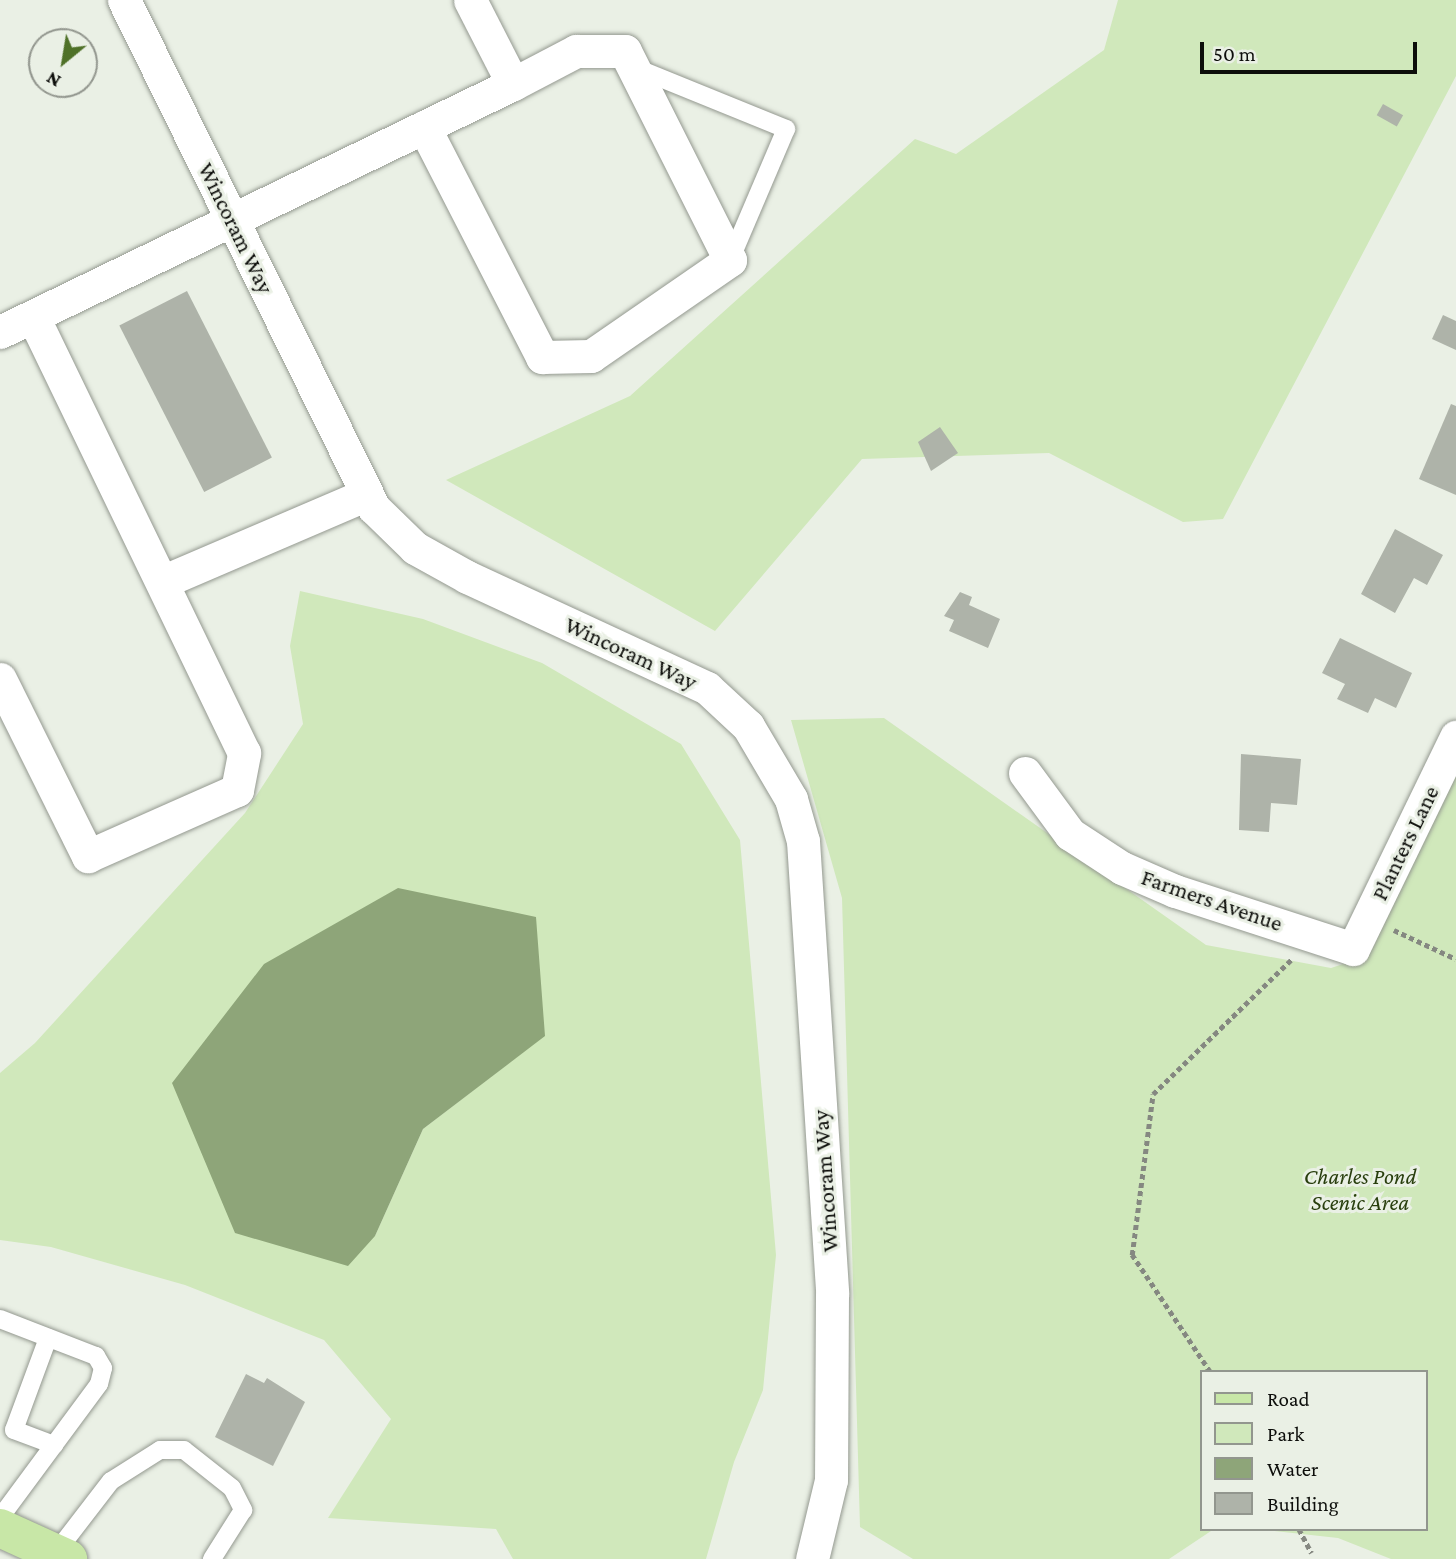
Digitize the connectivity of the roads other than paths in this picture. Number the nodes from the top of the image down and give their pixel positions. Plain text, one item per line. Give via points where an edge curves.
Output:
1 (124, 0) edge
2 (470, 0) edge
3 (633, 67) junction
4 (513, 84) junction
5 (424, 127) junction
6 (232, 221) junction
7 (730, 260) junction
8 (33, 316) junction
9 (0, 332) edge
10 (367, 494) junction
11 (162, 582) junction
12 (0, 680) edge
13 (1456, 737) edge
14 (1025, 773) dead end
15 (1353, 949) joint
16 (0, 1319) edge
17 (48, 1338) junction
18 (54, 1445) junction
19 (0, 1518) edge
20 (0, 1528) edge
21 (63, 1555) edge
22 (212, 1559) edge
23 (812, 1559) edge

1 - 6 street, Wincoram Way
2 - 4 street
3 - 4 street via 625,51 576,51
3 - 7 street
3 - 7 lane via 786,129
4 - 5 street
5 - 6 street
5 - 7 street via 542,357 592,356
6 - 8 street
6 - 10 street, Wincoram Way
8 - 9 street
8 - 11 street
10 - 11 street
10 - 23 street, Wincoram Way via 415,548 707,688 748,726 791,799 803,841 832,1294 831,1480
11 - 12 street via 244,753 237,790 88,856
13 - 15 street, Planters Lane
14 - 15 street, Farmers Avenue via 1070,834 1122,868 1175,891
16 - 17 lane
17 - 18 lane via 15,1430
17 - 18 lane via 96,1356 103,1368 99,1384
18 - 19 lane
20 - 21 main road
21 - 22 lane via 111,1481 160,1450 184,1450 232,1488 243,1510

